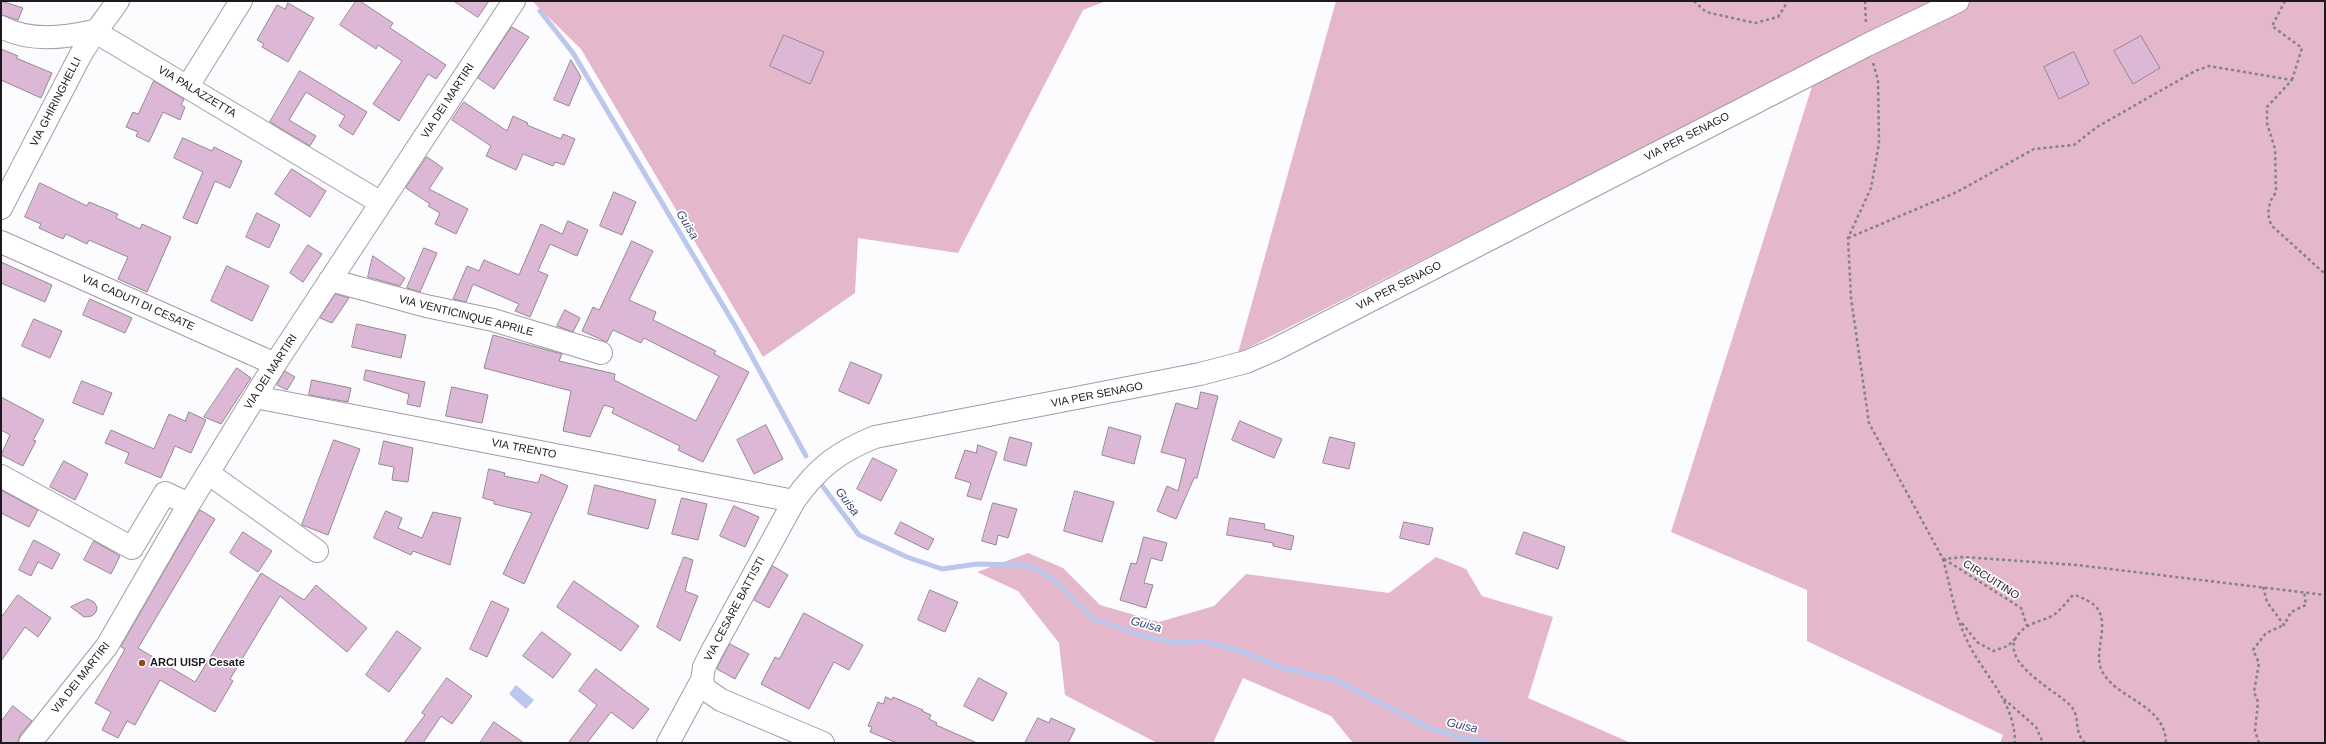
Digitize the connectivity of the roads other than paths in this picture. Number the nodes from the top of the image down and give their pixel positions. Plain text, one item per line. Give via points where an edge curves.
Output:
1 (118, 1) edge
2 (241, 1) edge
3 (514, 1) edge
4 (1958, 1) edge
5 (1, 27) edge
6 (94, 31) junction
7 (188, 86) junction
8 (381, 202) junction
9 (1, 208) edge
10 (1, 242) edge
11 (330, 280) junction
12 (602, 353) dead end
13 (275, 364) junction
14 (255, 397) junction
15 (208, 473) junction
16 (1, 476) edge
17 (810, 478) joint
18 (794, 501) junction
19 (189, 504) junction
20 (317, 551) dead end
21 (702, 680) junction
22 (30, 743) edge
23 (668, 743) edge
24 (823, 743) edge

1 - 6 street, VIA GHIRINGHELLI via 103,24
2 - 7 street
3 - 8 street, VIA DEI MARTIRI
4 - 17 street, VIA PER SENAGO via 1246,362 1169,381 875,437 850,447
5 - 6 street via 18,35 34,38
6 - 7 street, VIA PALAZZETTA
6 - 9 street, VIA GHIRINGHELLI
7 - 8 street, VIA PALAZZETTA
8 - 11 street, VIA DEI MARTIRI
10 - 13 street, VIA CADUTI DI CESATE
11 - 12 street, VIA VENTICINQUE APRILE via 426,306 493,320
11 - 13 street, VIA DEI MARTIRI
13 - 14 street, VIA DEI MARTIRI
14 - 15 street, VIA DEI MARTIRI
14 - 18 street, VIA TRENTO
15 - 19 street, VIA DEI MARTIRI
15 - 20 street
16 - 19 street via 132,548 165,493
17 - 18 street, VIA CESARE BATTISTI
18 - 21 street, VIA CESARE BATTISTI via 711,653 704,667
19 - 22 street, VIA DEI MARTIRI via 107,646
21 - 23 street, VIA CESARE BATTISTI
21 - 24 street via 705,689 711,694

